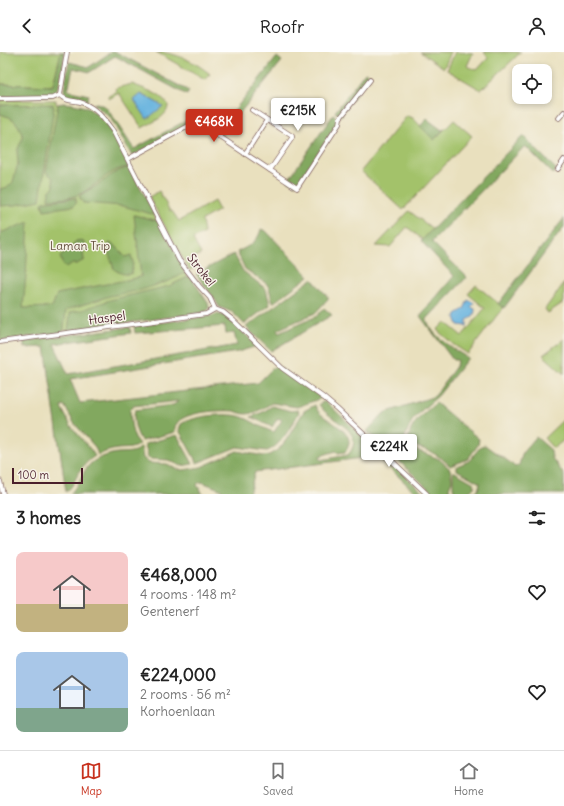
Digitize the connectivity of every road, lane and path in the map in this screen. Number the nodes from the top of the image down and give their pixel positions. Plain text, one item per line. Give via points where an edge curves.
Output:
1 (68, 52) edge
2 (370, 80) dead end
3 (60, 95) junction
4 (0, 99) edge
5 (252, 110) dead end
6 (564, 112) edge
7 (559, 118) dead end
8 (267, 120) junction
9 (245, 154) junction
10 (128, 159) junction
11 (564, 160) edge
12 (558, 169) dead end
13 (270, 170) junction
14 (215, 309) junction
15 (0, 342) edge
16 (0, 481) edge
17 (3, 494) edge
18 (427, 494) edge

1 - 3 street
2 - 13 street via 340,118 339,124 297,188
3 - 4 street via 53,98
3 - 10 street, Strokel via 101,114
5 - 8 street
6 - 7 street
8 - 9 street
8 - 13 street via 292,138
9 - 10 street via 199,123 194,123
9 - 13 street
10 - 14 street, Strokel via 180,260 210,298
11 - 12 street
14 - 15 street, Haspel via 206,314
14 - 18 street, Strokel via 224,312 282,368 324,398 362,431
16 - 17 street

